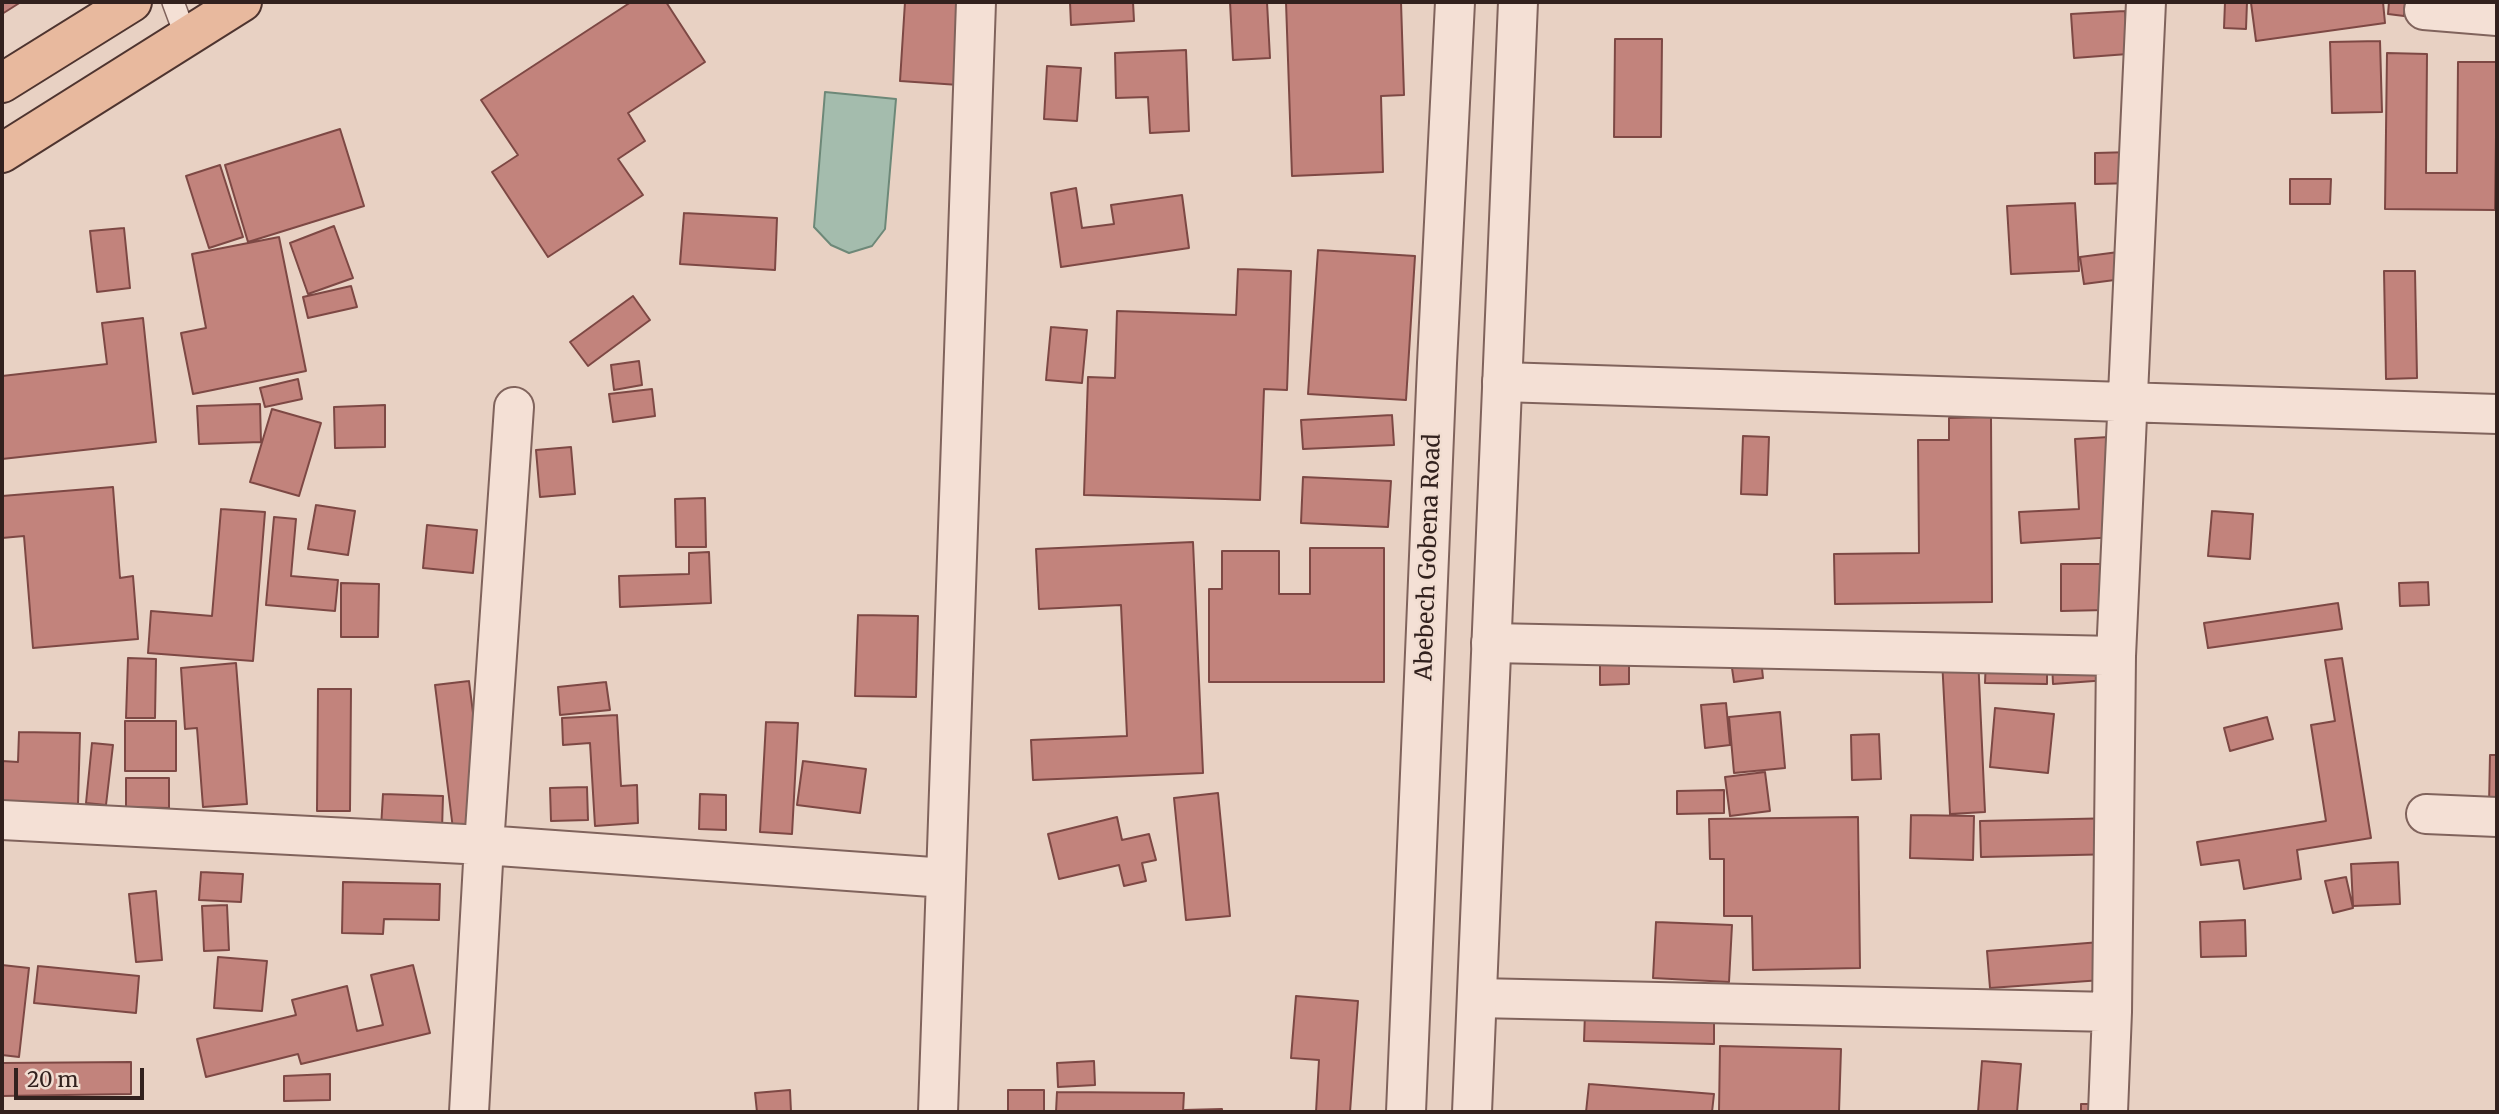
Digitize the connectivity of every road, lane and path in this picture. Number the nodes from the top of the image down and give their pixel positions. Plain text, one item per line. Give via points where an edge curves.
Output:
1 (132, 2) edge
2 (173, 2) edge
3 (242, 2) edge
4 (976, 2) edge
5 (1455, 2) edge
6 (1518, 2) edge
7 (2146, 2) edge
8 (2424, 10) dead end
9 (2497, 16) edge
10 (187, 37) junction
11 (2, 83) edge
12 (2, 153) edge
13 (1502, 382) junction
14 (2128, 402) junction
15 (514, 407) dead end
16 (2497, 414) edge
17 (1492, 643) junction
18 (2116, 656) junction
19 (2426, 814) dead end
20 (2497, 817) edge
21 (2, 820) edge
22 (484, 845) junction
23 (946, 878) junction
24 (1477, 998) junction
25 (2112, 1012) junction
26 (469, 1112) edge
27 (938, 1112) edge
28 (1406, 1112) edge
29 (1472, 1112) edge
30 (2108, 1112) edge

1 - 11 main road
2 - 10 lane
3 - 10 main road
4 - 23 street
5 - 28 street, Abebech Gobena Road
6 - 13 street
7 - 14 street
8 - 9 street
10 - 12 main road
13 - 14 street
13 - 17 street
14 - 16 street
14 - 18 street
15 - 22 street
17 - 18 street
17 - 24 street
18 - 25 street
19 - 20 street
21 - 22 street
22 - 23 street
22 - 26 street
23 - 27 street
24 - 25 street
24 - 29 street
25 - 30 street

